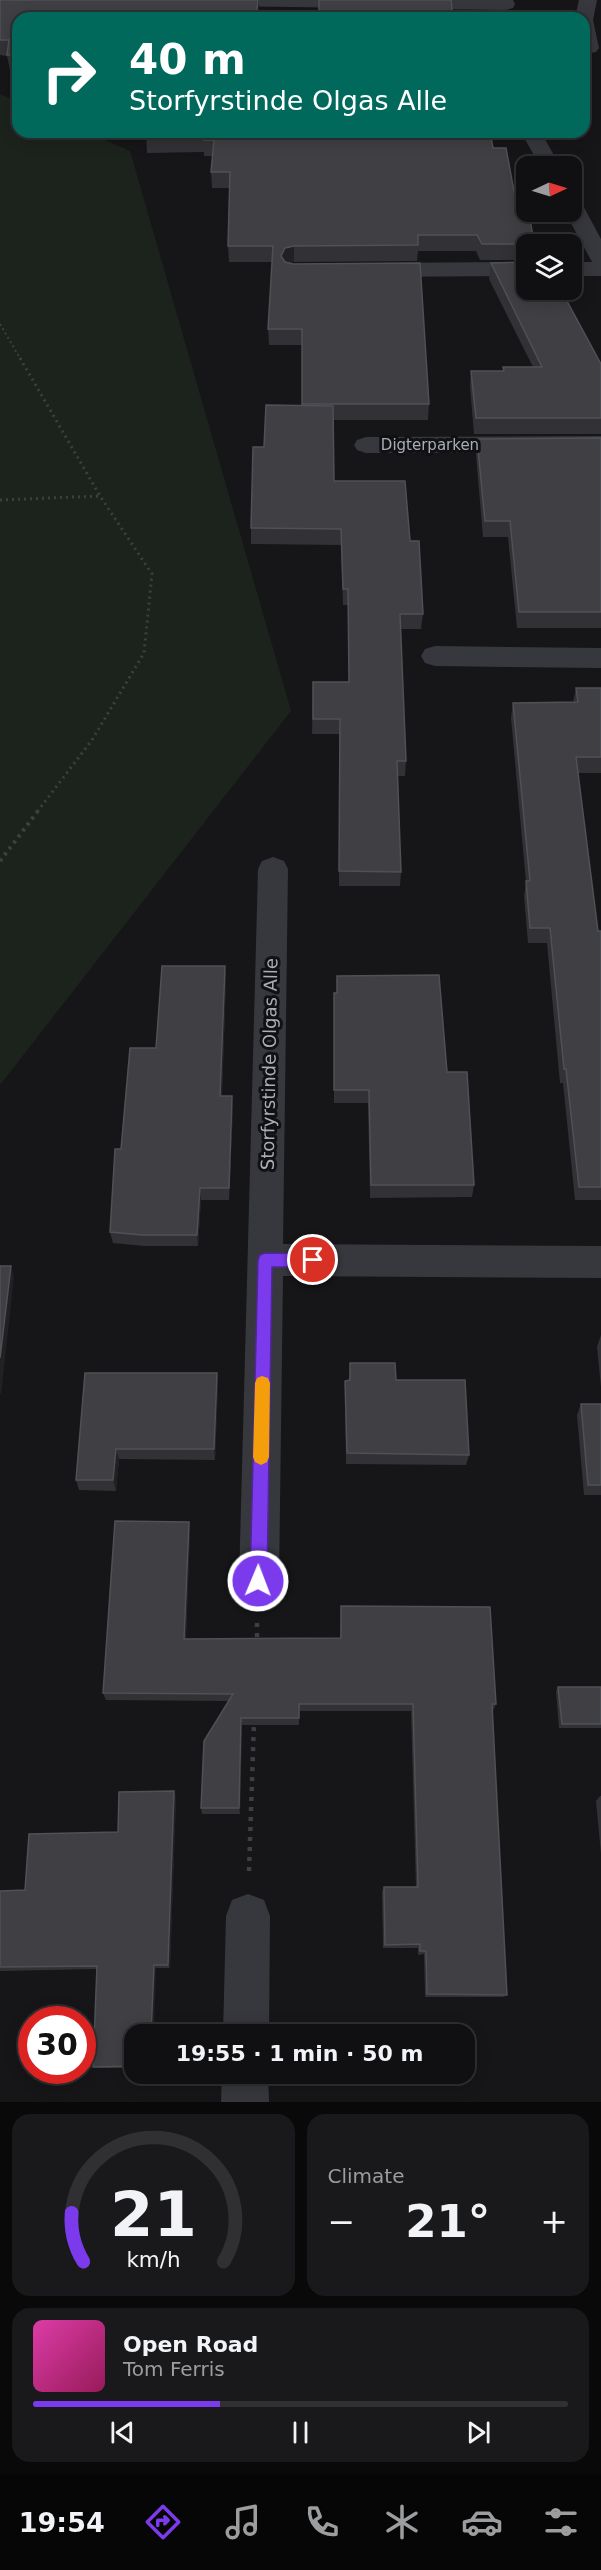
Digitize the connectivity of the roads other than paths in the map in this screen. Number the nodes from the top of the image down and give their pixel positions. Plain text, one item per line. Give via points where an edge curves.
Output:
1 (224, 0) edge
2 (506, 7) edge
3 (534, 138) edge
4 (544, 156) edge
5 (581, 222) edge
6 (601, 259) edge
7 (516, 269) edge
8 (582, 269) edge
9 (601, 269) edge
10 (352, 270) edge
11 (601, 444) edge
12 (366, 445) dead end
13 (435, 656) dead end
14 (601, 658) edge
15 (273, 869) dead end
16 (265, 1260) junction
17 (601, 1263) edge
18 (258, 1581) road end
19 (248, 1916) road end
20 (246, 2024) edge
21 (245, 2084) edge
22 (245, 2102) edge

1 - 2 street
3 - 4 street
5 - 6 street
7 - 10 street
8 - 9 street
11 - 12 street, Digterparken
13 - 14 street
15 - 16 street, Storfyrstinde Olgas Alle
16 - 17 street
16 - 18 street, Storfyrstinde Olgas Alle
19 - 20 street
21 - 22 street

